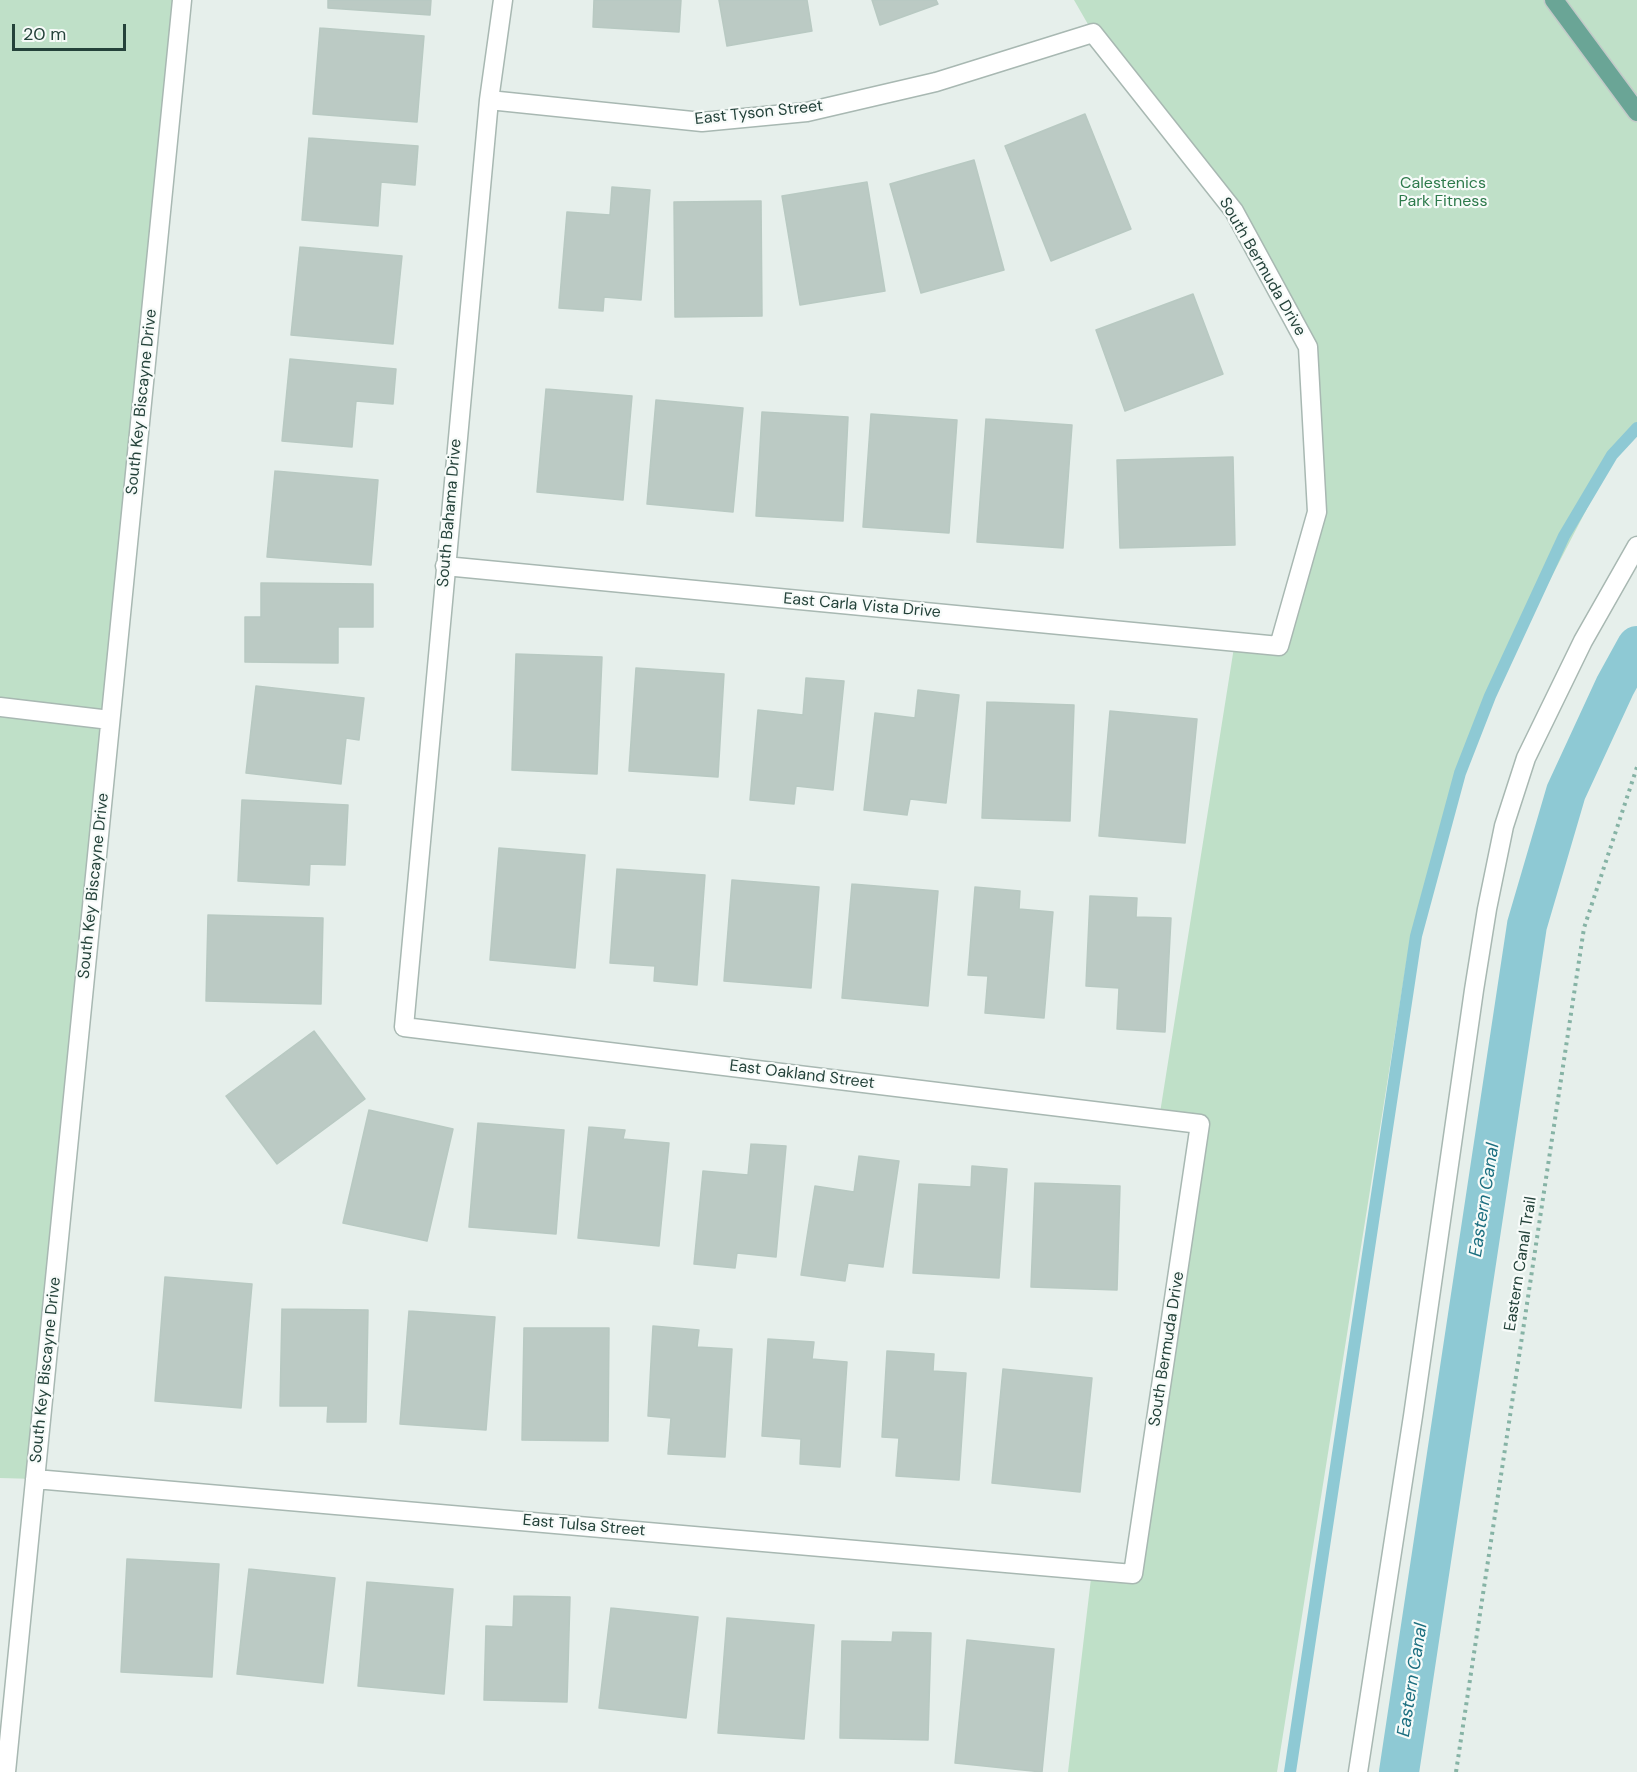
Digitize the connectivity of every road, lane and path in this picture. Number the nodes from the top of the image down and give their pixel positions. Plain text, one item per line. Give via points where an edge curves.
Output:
1 (182, 0) edge
2 (503, 0) edge
3 (1554, 0) edge
4 (1093, 33) joint
5 (489, 99) junction
6 (1637, 112) edge
7 (1637, 546) edge
8 (445, 566) junction
9 (1279, 646) joint
10 (0, 707) edge
11 (110, 720) junction
12 (1637, 767) edge
13 (404, 1027) joint
14 (1200, 1124) joint
15 (35, 1479) junction
16 (1133, 1574) joint
17 (6, 1772) edge
18 (1358, 1772) edge
19 (1456, 1772) edge

1 - 11 street, South Key Biscayne Drive
2 - 5 street, South Bahama Drive
3 - 6 main road
4 - 5 street, East Tyson Street via 936,82 807,112 702,122
4 - 9 street, South Bermuda Drive via 1234,211 1308,347 1317,512
5 - 8 street, South Bahama Drive
7 - 18 street via 1583,641 1526,758 1504,826 1474,990
8 - 9 street, East Carla Vista Drive
8 - 13 street, South Bahama Drive
10 - 11 street
11 - 15 street, South Key Biscayne Drive
12 - 19 path, Eastern Canal Trail via 1584,928
13 - 14 street, East Oakland Street
14 - 16 street, South Bermuda Drive
15 - 16 street, East Tulsa Street
15 - 17 street, South Key Biscayne Drive

